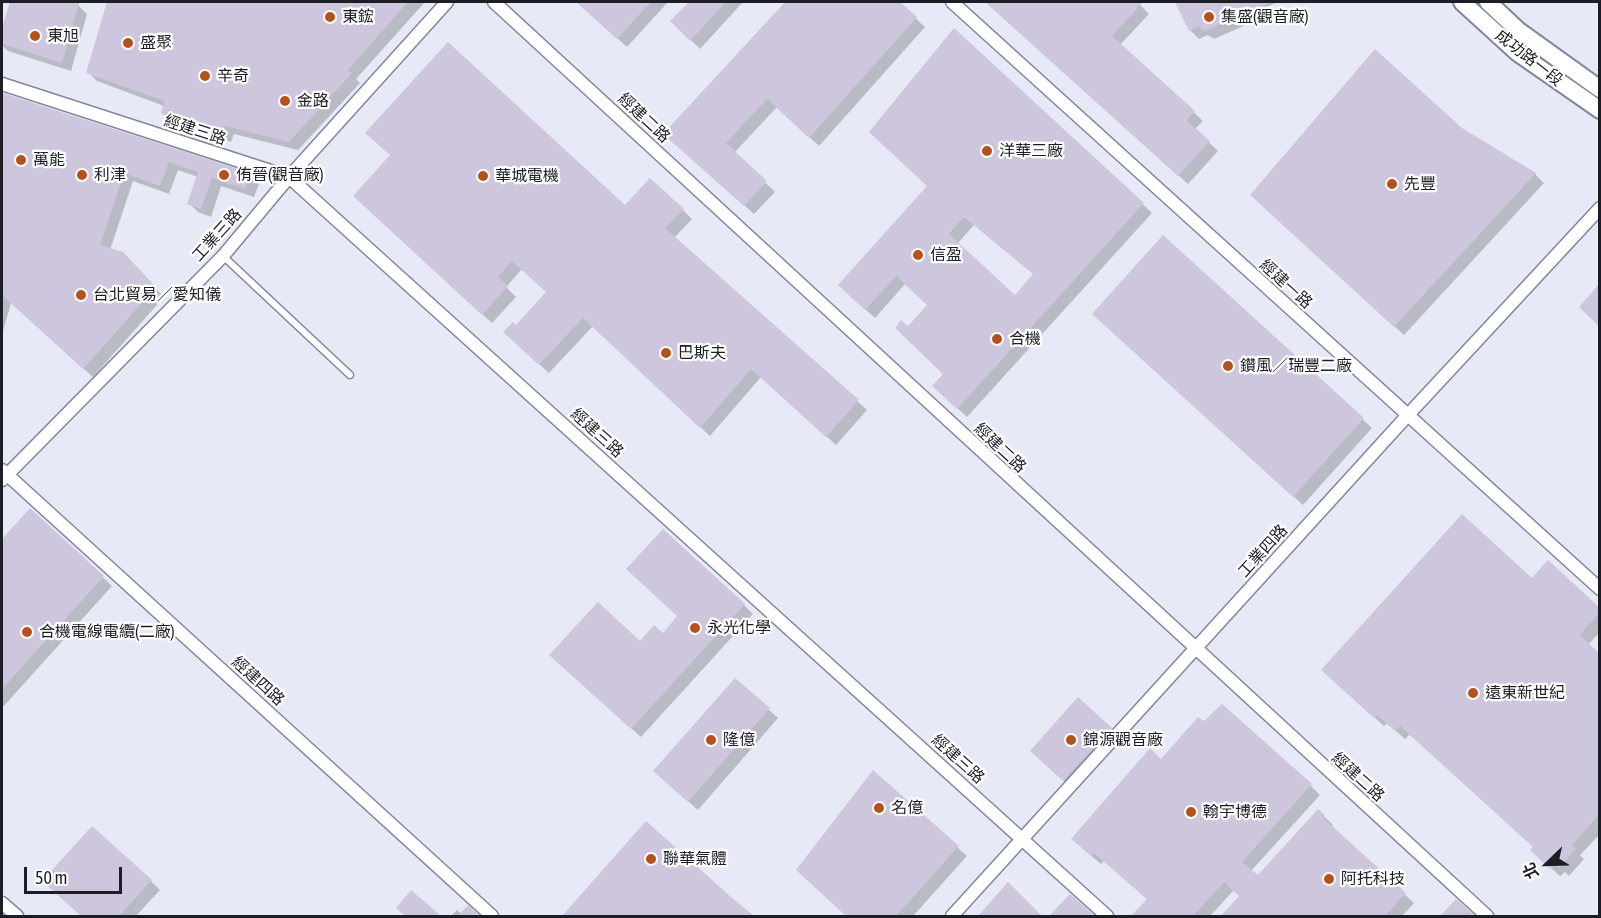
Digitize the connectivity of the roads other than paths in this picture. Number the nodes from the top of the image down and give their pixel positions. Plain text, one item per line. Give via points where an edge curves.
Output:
1 (447, 2) edge
2 (494, 2) edge
3 (952, 2) edge
4 (1462, 2) edge
5 (1488, 2) edge
6 (2, 84) edge
7 (1599, 89) edge
8 (1599, 110) edge
9 (289, 177) junction
10 (1599, 208) edge
11 (223, 256) junction
12 (350, 375) dead end
13 (1407, 416) junction
14 (3, 476) edge
15 (1599, 589) edge
16 (1195, 651) junction
17 (1022, 839) junction
18 (2, 903) edge
19 (17, 916) edge
20 (492, 916) edge
21 (952, 916) edge
22 (1107, 916) edge
23 (1486, 916) edge

1 - 9 street, 工業三路
2 - 16 street, 經建二路
3 - 13 street, 經建一路
4 - 8 street, 成功路一段 via 1518,53
5 - 7 street, 成功路一段 via 1528,38
6 - 9 street, 經建三路
9 - 11 street, 工業三路
9 - 17 street, 經建三路
10 - 13 street, 工業四路
11 - 12 lane
11 - 14 street, 工業三路
13 - 15 street, 經建一路
13 - 16 street, 工業四路
14 - 20 street, 經建四路
16 - 17 street, 工業四路
16 - 23 street, 經建二路
17 - 21 street, 工業四路
17 - 22 street, 經建三路
18 - 19 street

